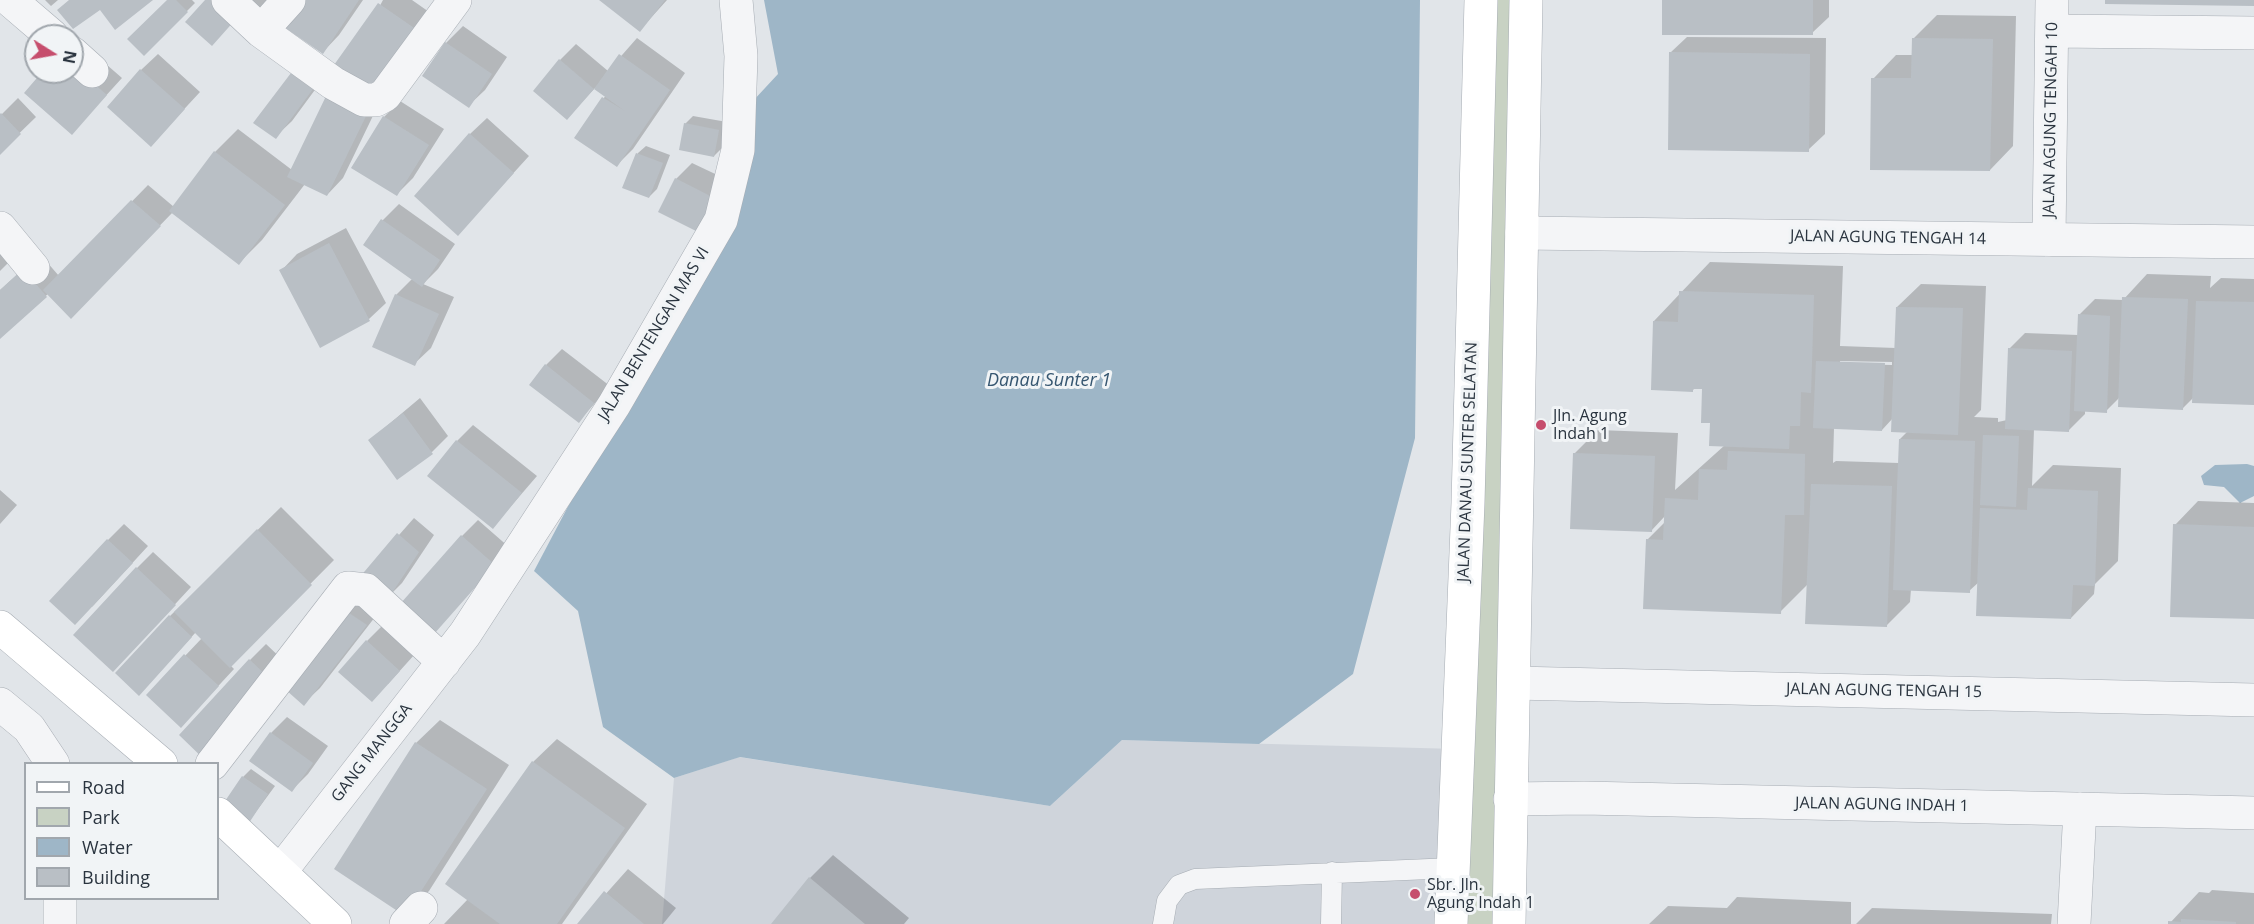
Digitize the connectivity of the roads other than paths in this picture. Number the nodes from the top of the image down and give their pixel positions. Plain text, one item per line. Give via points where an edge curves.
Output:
1 (10, 0) edge
2 (228, 0) edge
3 (289, 0) edge
4 (455, 0) edge
5 (736, 0) edge
6 (1481, 0) edge
7 (1526, 0) edge
8 (2052, 16) edge
9 (38, 24) edge
10 (261, 32) junction
11 (2254, 33) edge
12 (0, 228) edge
13 (1522, 233) junction
14 (2049, 240) junction
15 (2254, 242) edge
16 (33, 268) dead end
17 (0, 627) edge
18 (465, 634) joint
19 (444, 662) junction
20 (1514, 683) junction
21 (2254, 700) edge
22 (0, 704) edge
23 (52, 762) edge
24 (159, 762) edge
25 (214, 762) edge
26 (1510, 799) junction
27 (2079, 809) junction
28 (2254, 813) edge
29 (219, 815) edge
30 (1453, 868) junction
31 (280, 872) junction
32 (1332, 872) junction
33 (60, 900) edge
34 (60, 924) edge
35 (335, 924) edge
36 (1163, 924) edge
37 (1331, 924) edge
38 (1451, 924) edge
39 (1509, 924) edge
40 (2074, 924) edge

1 - 9 street
2 - 10 street
3 - 10 street
4 - 10 street via 385,95 376,100 364,100 333,83
5 - 18 street, JALAN BENTENGAN MAS VI via 741,56 738,150 721,220 614,405
6 - 30 street, JALAN DANAU SUNTER SELATAN
7 - 13 street
8 - 11 street
8 - 14 street, JALAN AGUNG TENGAH 10
12 - 16 street
13 - 14 street, JALAN AGUNG TENGAH 14
13 - 20 street
14 - 15 street, JALAN AGUNG TENGAH 14
17 - 24 street
18 - 19 street, GANG MANGGA
19 - 25 street via 377,598 366,590 348,588
19 - 31 street, GANG MANGGA
20 - 21 street, JALAN AGUNG TENGAH 15
20 - 26 street
22 - 23 street via 28,728
26 - 27 street, JALAN AGUNG INDAH 1
26 - 39 street
27 - 28 street, JALAN AGUNG INDAH 1
27 - 40 street
29 - 31 street
30 - 32 lane
30 - 38 street, JALAN DANAU SUNTER SELATAN
31 - 35 street
32 - 36 lane via 1195,879 1179,885 1167,901
32 - 37 lane
33 - 34 street

